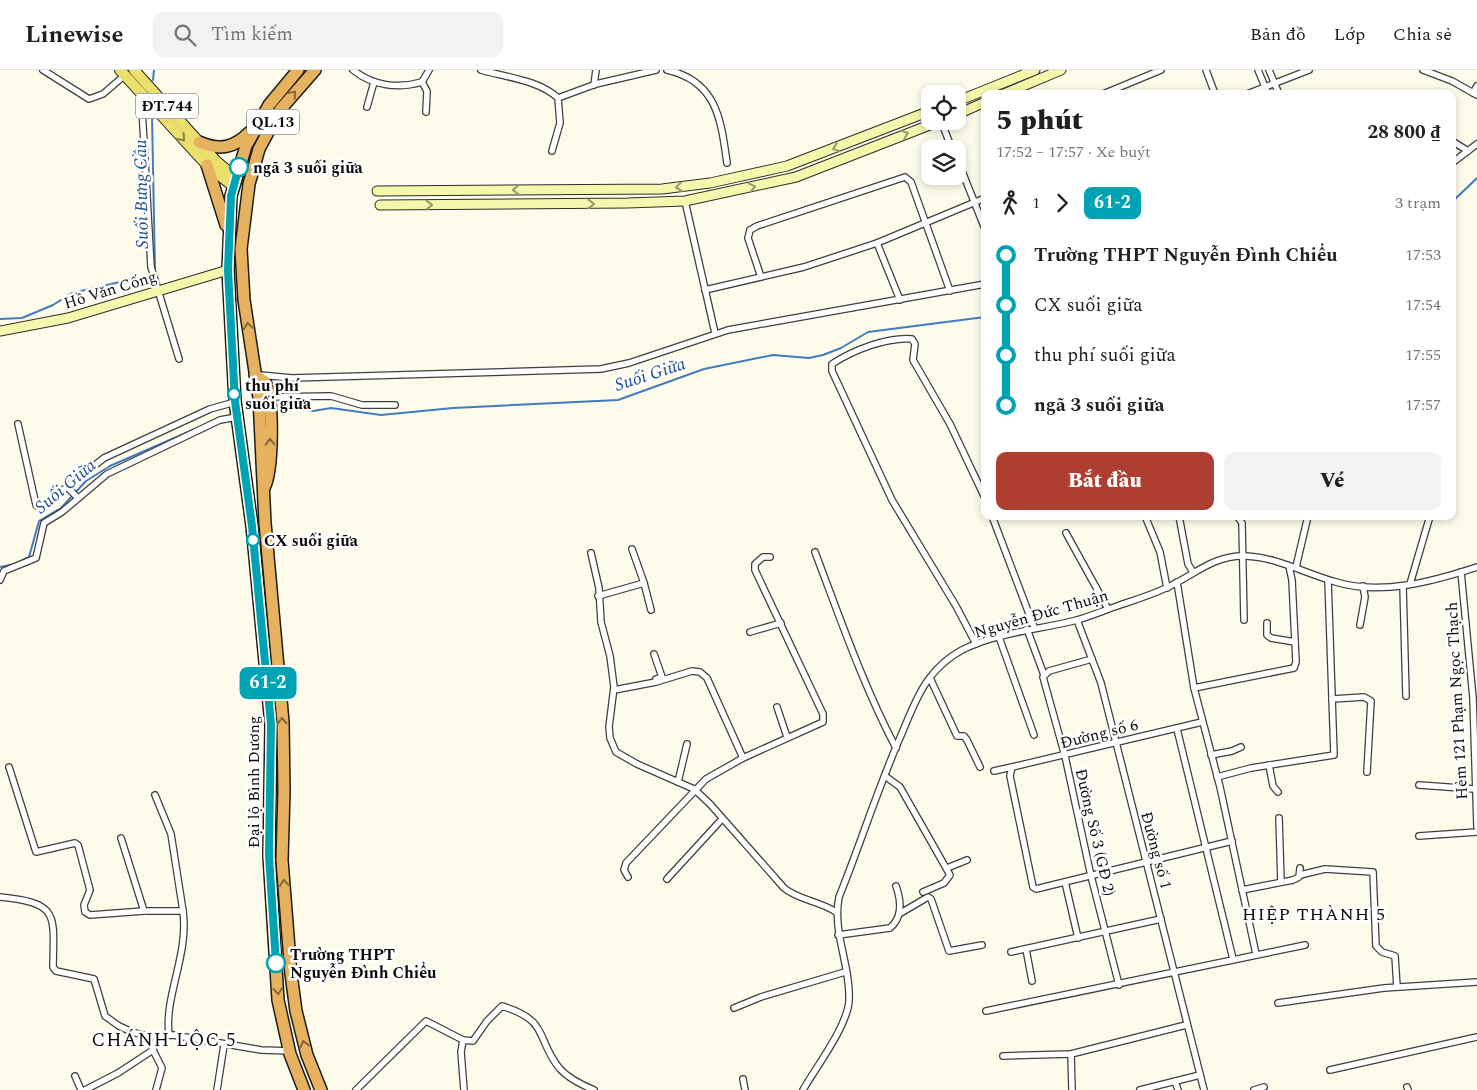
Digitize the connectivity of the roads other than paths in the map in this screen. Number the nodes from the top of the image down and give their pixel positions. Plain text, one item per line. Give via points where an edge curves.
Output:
1 (43, 70) edge
2 (298, 70) edge
3 (315, 70) edge
4 (353, 70) edge
5 (429, 70) edge
6 (481, 70) edge
7 (596, 70) edge
8 (656, 70) edge
9 (668, 70) edge
10 (1035, 70) edge
11 (1062, 70) edge
12 (1161, 70) edge
13 (1206, 70) edge
14 (1258, 70) edge
15 (1269, 70) edge
16 (1309, 70) edge
17 (1423, 70) edge
18 (126, 72) edge
19 (374, 82) junction
20 (422, 82) junction
21 (1274, 83) junction
22 (594, 85) junction
23 (1477, 86) edge
24 (1264, 87) junction
25 (984, 90) edge
26 (1014, 90) edge
27 (1113, 90) edge
28 (1214, 90) edge
29 (1257, 90) edge
30 (1266, 90) edge
31 (1277, 90) edge
32 (981, 91) edge
33 (1475, 94) edge
34 (966, 97) edge
35 (558, 98) junction
36 (981, 104) edge
37 (367, 107) dead end
38 (142, 108) dead end
39 (966, 110) edge
40 (426, 112) dead end
41 (921, 114) edge
42 (261, 119) junction
43 (921, 129) edge
44 (199, 142) junction
45 (1456, 144) edge
46 (1477, 144) edge
47 (552, 151) dead end
48 (1468, 151) junction
49 (1456, 161) edge
50 (727, 163) dead end
51 (207, 165) junction
52 (966, 180) edge
53 (234, 182) junction
54 (248, 189) junction
55 (377, 191) dead end
56 (981, 200) edge
57 (684, 201) junction
58 (975, 202) junction
59 (380, 205) dead end
60 (981, 218) edge
61 (924, 224) junction
62 (228, 235) junction
63 (877, 242) junction
64 (242, 266) junction
65 (228, 270) junction
66 (761, 278) junction
67 (981, 285) edge
68 (705, 290) junction
69 (157, 291) junction
70 (950, 291) junction
71 (900, 300) junction
72 (0, 331) edge
73 (715, 333) junction
74 (179, 359) dead end
75 (255, 375) junction
76 (269, 397) junction
77 (232, 402) junction
78 (395, 405) dead end
79 (234, 418) junction
80 (18, 424) dead end
81 (69, 489) junction
82 (263, 489) junction
83 (981, 490) edge
84 (78, 497) junction
85 (993, 520) edge
86 (1147, 520) edge
87 (1180, 520) edge
88 (1239, 520) edge
89 (1307, 520) edge
90 (1429, 520) edge
91 (1066, 534) dead end
92 (632, 549) dead end
93 (816, 552) dead end
94 (591, 553) dead end
95 (1241, 556) junction
96 (770, 557) dead end
97 (1293, 567) junction
98 (1477, 567) edge
99 (1193, 572) junction
100 (1462, 572) junction
101 (0, 580) edge
102 (1328, 580) junction
103 (1177, 582) junction
104 (644, 583) junction
105 (1410, 584) junction
106 (1363, 586) junction
107 (1403, 586) junction
108 (1167, 588) junction
109 (598, 596) junction
110 (1108, 609) junction
111 (651, 610) dead end
112 (1077, 620) junction
113 (1244, 620) dead end
114 (781, 623) junction
115 (1267, 623) dead end
116 (1360, 625) dead end
117 (1030, 628) junction
118 (750, 632) dead end
119 (999, 638) junction
120 (1295, 642) junction
121 (976, 644) junction
122 (654, 654) dead end
123 (1092, 659) junction
124 (1044, 675) junction
125 (930, 678) junction
126 (614, 688) junction
127 (1194, 688) junction
128 (1406, 696) dead end
129 (1332, 698) junction
130 (777, 707) dead end
131 (1202, 722) junction
132 (1177, 728) junction
133 (1034, 736) dead end
134 (787, 738) junction
135 (687, 744) dead end
136 (1115, 744) junction
137 (1241, 747) dead end
138 (896, 748) junction
139 (1211, 755) junction
140 (1065, 756) junction
141 (743, 758) junction
142 (1269, 765) junction
143 (9, 767) dead end
144 (1012, 767) junction
145 (980, 768) dead end
146 (994, 771) dead end
147 (1367, 772) dead end
148 (885, 776) junction
149 (1217, 777) junction
150 (678, 782) junction
151 (1419, 785) dead end
152 (694, 789) junction
153 (1475, 789) junction
154 (1278, 792) dead end
155 (155, 795) dead end
156 (722, 818) junction
157 (1279, 818) dead end
158 (1477, 828) edge
159 (1477, 832) edge
160 (1419, 836) dead end
161 (121, 838) dead end
162 (1232, 841) junction
163 (1205, 847) junction
164 (967, 860) dead end
165 (1147, 863) junction
166 (947, 868) junction
167 (1091, 876) junction
168 (628, 877) dead end
169 (667, 878) dead end
170 (1065, 882) junction
171 (1281, 882) junction
172 (896, 886) dead end
173 (1242, 890) junction
174 (923, 892) dead end
175 (0, 897) edge
176 (144, 911) junction
177 (182, 911) junction
178 (836, 912) junction
179 (899, 914) junction
180 (1161, 919) junction
181 (1105, 932) junction
182 (838, 935) junction
183 (1078, 938) junction
184 (982, 945) dead end
185 (1305, 945) dead end
186 (1026, 949) junction
187 (1012, 952) dead end
188 (1256, 954) junction
189 (1233, 959) junction
190 (845, 972) junction
191 (1174, 972) junction
192 (1032, 981) dead end
193 (1477, 982) edge
194 (1119, 985) junction
195 (1397, 987) junction
196 (1278, 1003) dead end
197 (734, 1008) dead end
198 (986, 1011) dead end
199 (1186, 1025) junction
200 (169, 1035) junction
201 (158, 1036) junction
202 (1477, 1037) edge
203 (463, 1040) junction
204 (224, 1045) junction
205 (153, 1050) junction
206 (290, 1051) junction
207 (1071, 1054) junction
208 (1003, 1056) dead end
209 (1330, 1070) dead end
210 (1200, 1075) junction
211 (75, 1076) dead end
212 (743, 1079) dead end
213 (1175, 1081) junction
214 (1264, 1087) dead end
215 (81, 1090) edge
216 (85, 1090) edge
217 (156, 1090) edge
218 (217, 1090) edge
219 (304, 1090) edge
220 (321, 1090) edge
221 (356, 1090) edge
222 (464, 1090) edge
223 (594, 1090) edge
224 (745, 1090) edge
225 (803, 1090) edge
226 (1072, 1090) edge
227 (1140, 1090) edge
228 (1178, 1090) edge
229 (1204, 1090) edge
230 (1254, 1090) edge

1 - 18 street via 90,99 103,94
2 - 42 highway, Đại lộ Bình Dương / QL.13
54 -> 3 highway, Đại lộ Bình Dương / QL.13 via 259,149 271,124
4 - 19 street
5 - 20 street
6 - 35 street via 537,86
7 - 22 street
8 - 22 street
9 - 50 street via 686,76 712,101 721,119
10 - 25 street
11 - 26 street
12 - 27 street
13 - 28 street
14 - 24 street
15 - 21 street
16 - 21 street
17 - 33 street
18 - 44 main road, ĐT.744
18 -> 51 main road, ĐT.744
19 - 20 street via 388,86
19 - 37 street
20 - 40 street via 428,91
21 - 24 street
21 - 31 street
22 - 35 street
23 - 33 street
24 - 29 street
24 - 30 street
32 - 34 street
35 - 47 street via 560,123
36 - 39 street
38 - 69 street via 149,247
41 -> 55 street via 786,166 710,183 662,189
42 - 44 highway via 249,134 230,146 213,148
42 - 53 highway, Đại lộ Bình Dương / QL.13 via 246,146
57 -> 43 street via 796,177
44 - 53 main road, ĐT.744
45 - 48 street
46 - 48 street
48 - 49 street
51 - 53 main road
51 - 62 highway
52 - 58 street
53 - 54 highway
53 - 62 highway, Đại lộ Bình Dương / QL.13
54 - 64 highway, Đại lộ Bình Dương / QL.13
56 - 58 street
59 -> 57 street
57 - 68 street
58 - 60 street
58 - 61 street
61 - 63 street
61 - 66 street via 911,182 905,177 896,178 750,230 748,238
61 - 70 street
62 - 65 highway, Đại lộ Bình Dương / QL.13
63 - 66 street
63 - 71 street
64 - 65 highway
75 -> 64 highway, Đại lộ Bình Dương / QL.13
65 - 69 street, Hồ Văn Cống
65 - 77 highway, Đại lộ Bình Dương / QL.13
66 - 68 street
67 - 70 street
68 - 73 street
69 - 72 street, Hồ Văn Cống via 68,318
69 - 74 street
70 - 71 street
71 - 73 street
73 - 75 street via 629,363 592,370 292,378
75 - 76 highway via 265,382
75 - 82 highway, Đại lộ Bình Dương / QL.13
76 - 78 street via 331,396 362,405
82 -> 76 highway via 271,466
77 - 79 highway, Đại lộ Bình Dương / QL.13
77 - 81 street via 104,458
79 - 84 street via 220,420 127,463
79 -> 206 highway, Đại lộ Bình Dương / QL.13 via 245,473 271,724 269,856 278,990
80 - 81 street via 38,508
81 - 84 street
220 -> 82 highway, Đại lộ Bình Dương / QL.13 via 307,1055 291,974 282,860 283,722
83 - 121 street via 950,424 913,360 915,344 912,339 867,347 832,364 832,371 892,500
84 - 101 street via 44,523 36,558 4,571
85 - 117 street
86 - 108 street via 1160,552
87 - 99 street via 1188,564
88 - 95 street
89 - 97 street
90 - 105 street
91 - 110 street
92 - 104 street
93 - 138 street via 854,657
94 - 109 street
95 - 97 street, Nguyễn Đức Thuận
95 - 99 street, Nguyễn Đức Thuận via 1217,560
95 - 113 street
96 - 114 street via 763,557 755,564 756,570
97 - 102 street, Nguyễn Đức Thuận
97 - 120 street
98 - 100 street, Nguyễn Đức Thuận
99 - 103 street, Nguyễn Đức Thuận
100 - 105 street, Nguyễn Đức Thuận
100 - 153 street, Hẻm 121 Phạm Ngọc Thạch via 1473,698
102 - 106 street, Nguyễn Đức Thuận
102 - 129 street
103 - 108 street, Nguyễn Đức Thuận
103 - 127 street
104 - 109 street
104 - 111 street
105 - 107 street, Nguyễn Đức Thuận
106 - 107 street, Nguyễn Đức Thuận
106 - 116 street via 1365,597
107 - 128 street
108 - 110 street, Nguyễn Đức Thuận
109 - 126 street
110 - 112 street, Nguyễn Đức Thuận
112 - 117 street, Nguyễn Đức Thuận
112 - 123 street, Đường số 1
114 - 118 street
114 - 134 street via 824,719
115 - 120 street via 1270,638
117 - 119 street, Nguyễn Đức Thuận
117 - 124 street
119 - 121 street, Nguyễn Đức Thuận
119 - 133 street
120 - 127 street via 1294,668
121 - 125 street, Nguyễn Đức Thuận via 960,651
122 - 126 street via 662,677
123 - 124 street via 1048,671
123 - 136 street, Đường số 1
124 - 140 street, Đường Số 3 (GĐ 2) via 1044,686
125 - 138 street, Nguyễn Đức Thuận
125 - 145 street via 957,736 964,736
126 - 141 street via 700,672 706,678
126 - 150 street via 609,727 616,752
127 - 131 street
129 - 142 street via 1334,755
129 - 147 street via 1364,697 1371,700
130 - 134 street
131 - 132 street, Đường số 6
131 - 139 street
132 - 136 street, Đường số 6
132 - 163 street
134 - 141 street
135 - 150 street
136 - 140 street, Đường số 6
136 - 165 street, Đường số 1
137 - 139 street
138 - 148 street, Nguyễn Đức Thuận
139 - 149 street
140 - 144 street, Đường số 6
140 - 167 street, Đường Số 3 (GĐ 2)
141 - 152 street via 706,778
142 - 149 street
142 - 154 street via 1273,786
143 - 176 street via 36,852 78,845 90,890 84,905 85,912 90,915
144 - 146 street, Đường số 6
144 - 170 street via 1010,776 1033,887
148 - 166 street via 900,787
148 - 178 street, Nguyễn Đức Thuận
149 - 162 street
150 - 152 street
151 - 153 street
152 - 156 street
152 - 168 street via 626,863 624,870
153 - 158 street, Hẻm 121 Phạm Ngọc Thạch
155 - 177 street via 171,834
156 - 169 street
156 - 178 street via 790,893
157 - 171 street
159 - 160 street
161 - 176 street
162 - 163 street
162 - 173 street
163 - 165 street
163 - 189 street
164 - 166 street
165 - 167 street
165 - 180 street, Đường số 1
166 - 174 street via 950,875 944,883
167 - 170 street
167 - 181 street, Đường Số 3 (GĐ 2)
170 - 183 street
171 - 173 street
171 - 195 street via 1293,880 1300,872 1373,872 1376,946 1382,952 1395,956
172 - 179 street
173 - 188 street
175 - 201 street via 41,904 52,917 56,971 94,979 105,1016 132,1032
176 - 177 street
177 - 200 street via 182,946 169,1011
178 - 182 street, Nguyễn Đức Thuận
179 - 182 street via 890,928
179 - 184 street via 928,897 949,951
180 - 181 street
180 - 191 street, Đường số 1
181 - 183 street
181 - 194 street, Đường Số 3 (GĐ 2)
182 - 190 street, Nguyễn Đức Thuận
183 - 186 street
185 - 188 street
186 - 187 street
186 - 192 street
188 - 189 street
189 - 191 street
190 - 197 street
190 - 225 street, Nguyễn Đức Thuận via 849,1001 845,1014
191 - 194 street
191 - 199 street, Đường số 1
193 - 195 street
194 - 198 street
195 - 196 street
199 - 207 street
199 - 210 street, Đường số 1
200 - 201 street
200 - 204 street
201 - 205 street
202 - 209 street
203 - 221 street via 426,1021
203 - 222 street
203 - 223 street via 473,1041 502,1006 518,1011 538,1025 560,1070
204 - 206 street
204 - 218 street
205 - 216 street
205 - 217 street via 162,1068
206 - 219 highway, Đại lộ Bình Dương / QL.13
207 - 208 street
207 - 226 street
210 - 213 street
210 - 229 street, Đường số 1
211 - 215 street
212 - 224 street
213 - 227 street
213 - 228 street
214 - 230 street

